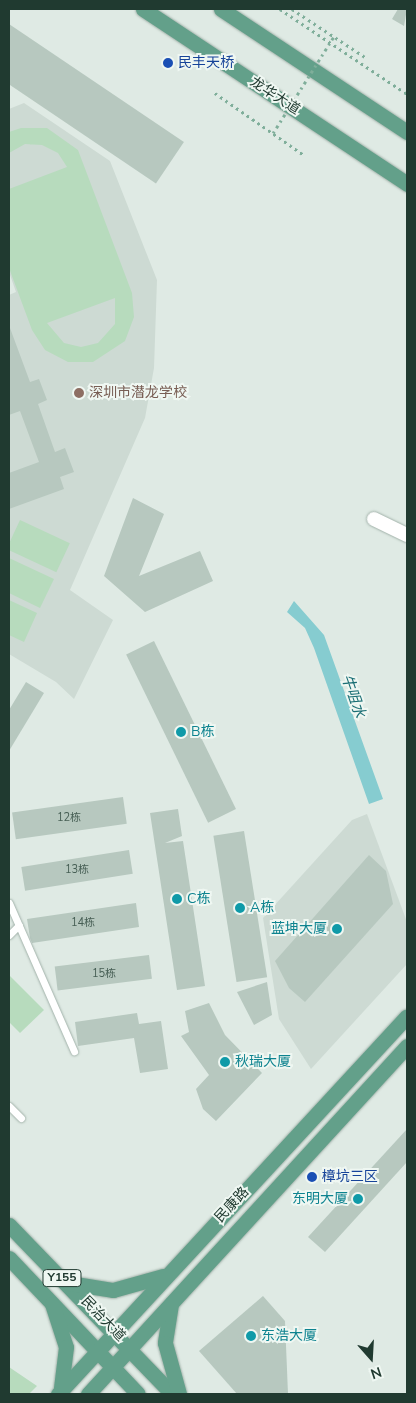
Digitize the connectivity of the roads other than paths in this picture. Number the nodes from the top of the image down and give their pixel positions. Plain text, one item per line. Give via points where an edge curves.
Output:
1 (143, 9) edge
2 (222, 9) edge
3 (407, 132) edge
4 (407, 184) edge
5 (374, 519) dead end
6 (407, 535) edge
7 (9, 903) edge
8 (19, 925) junction
9 (9, 935) edge
10 (407, 1016) edge
11 (407, 1046) edge
12 (74, 1051) dead end
13 (9, 1106) edge
14 (20, 1118) dead end
15 (9, 1225) edge
16 (9, 1258) edge
17 (166, 1275) junction
18 (67, 1282) junction
19 (48, 1296) junction
20 (173, 1300) junction
21 (115, 1331) junction
22 (130, 1348) junction
23 (98, 1349) junction
24 (114, 1366) junction
25 (59, 1393) edge
26 (88, 1394) edge
27 (138, 1394) edge
28 (172, 1394) edge
29 (179, 1394) edge

1 - 4 main road, 龙华大道
2 - 3 main road
5 - 6 street
7 - 8 lane
8 - 9 lane
8 - 12 lane
10 - 17 main road, 民康路
11 - 20 main road, 民康路
13 - 14 lane
15 - 18 main road, 民治大道 / Y155
16 - 19 main road, 民治大道 / Y155
17 - 18 main road via 113,1290
17 - 21 main road, 民康路
18 - 21 main road, 民治大道 / Y155
19 - 23 main road, 民治大道 / Y155
19 - 25 main road via 66,1347
20 - 22 main road, 民康路
20 - 29 main road via 165,1343
21 - 22 main road, 民治大道 / Y155
21 - 23 main road, 民康路
22 - 24 main road, 民康路
22 - 28 main road, 民治大道 / Y155
23 - 24 main road, 民治大道 / Y155
23 - 25 main road, 民康路
24 - 26 main road, 民康路
24 - 27 main road, 民治大道 / Y155

